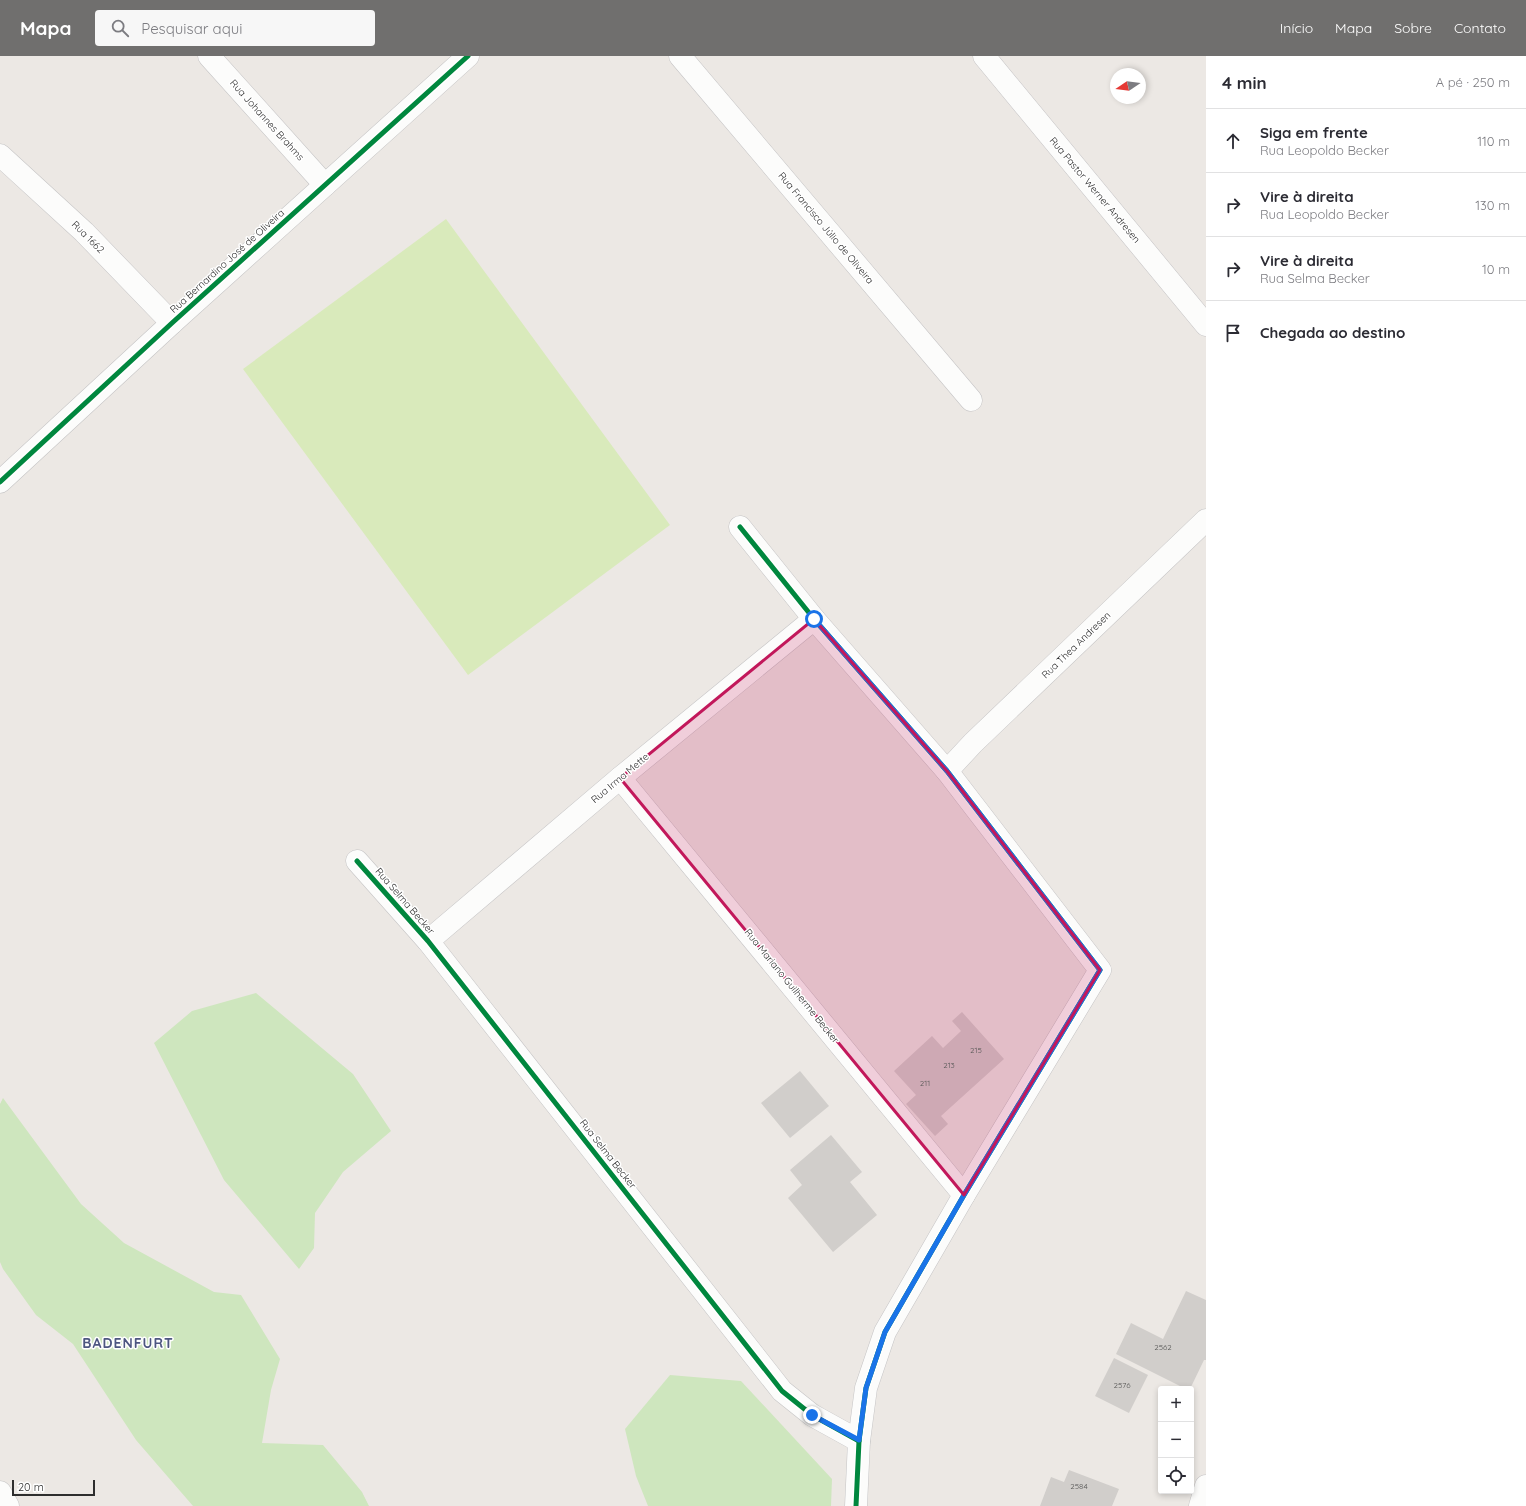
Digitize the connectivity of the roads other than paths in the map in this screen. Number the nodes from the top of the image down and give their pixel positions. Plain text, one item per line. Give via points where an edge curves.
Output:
1 (209, 56) edge
2 (468, 56) edge
3 (680, 56) edge
4 (984, 56) edge
5 (0, 155) edge
6 (325, 185) junction
7 (172, 323) junction
8 (1206, 324) edge
9 (971, 400) dead end
10 (0, 482) edge
11 (1206, 520) edge
12 (740, 527) dead end
13 (814, 619) junction
14 (947, 771) junction
15 (620, 778) junction
16 (357, 861) dead end
17 (428, 941) junction
18 (964, 1195) junction
19 (859, 1440) junction
20 (1206, 1486) edge
21 (0, 1492) edge
22 (8, 1506) edge
23 (856, 1506) edge
24 (1200, 1506) edge

1 - 6 street, Rua Johannes Brahms
2 - 6 street, Rua Bernardino José de Oliveira
3 - 9 street, Rua Francisco Júlio de Oliveira
4 - 8 street, Rua Pastor Werner Andresen
5 - 7 street, Rua 1662 via 84,232
6 - 7 street, Rua Bernardino José de Oliveira
7 - 10 street, Rua Bernardino José de Oliveira
11 - 14 street, Rua Thea Andresen via 973,743
12 - 13 street
13 - 14 street
13 - 15 street, Rua Irma Mette
14 - 18 street via 1100,970
15 - 17 street, Rua Irma Mette
15 - 18 street, Rua Mariano Guilherme Becker
16 - 17 street, Rua Selma Becker
17 - 19 street, Rua Selma Becker via 782,1391 812,1415
18 - 19 street via 885,1332 866,1388
19 - 23 street
20 - 24 street
21 - 22 street

